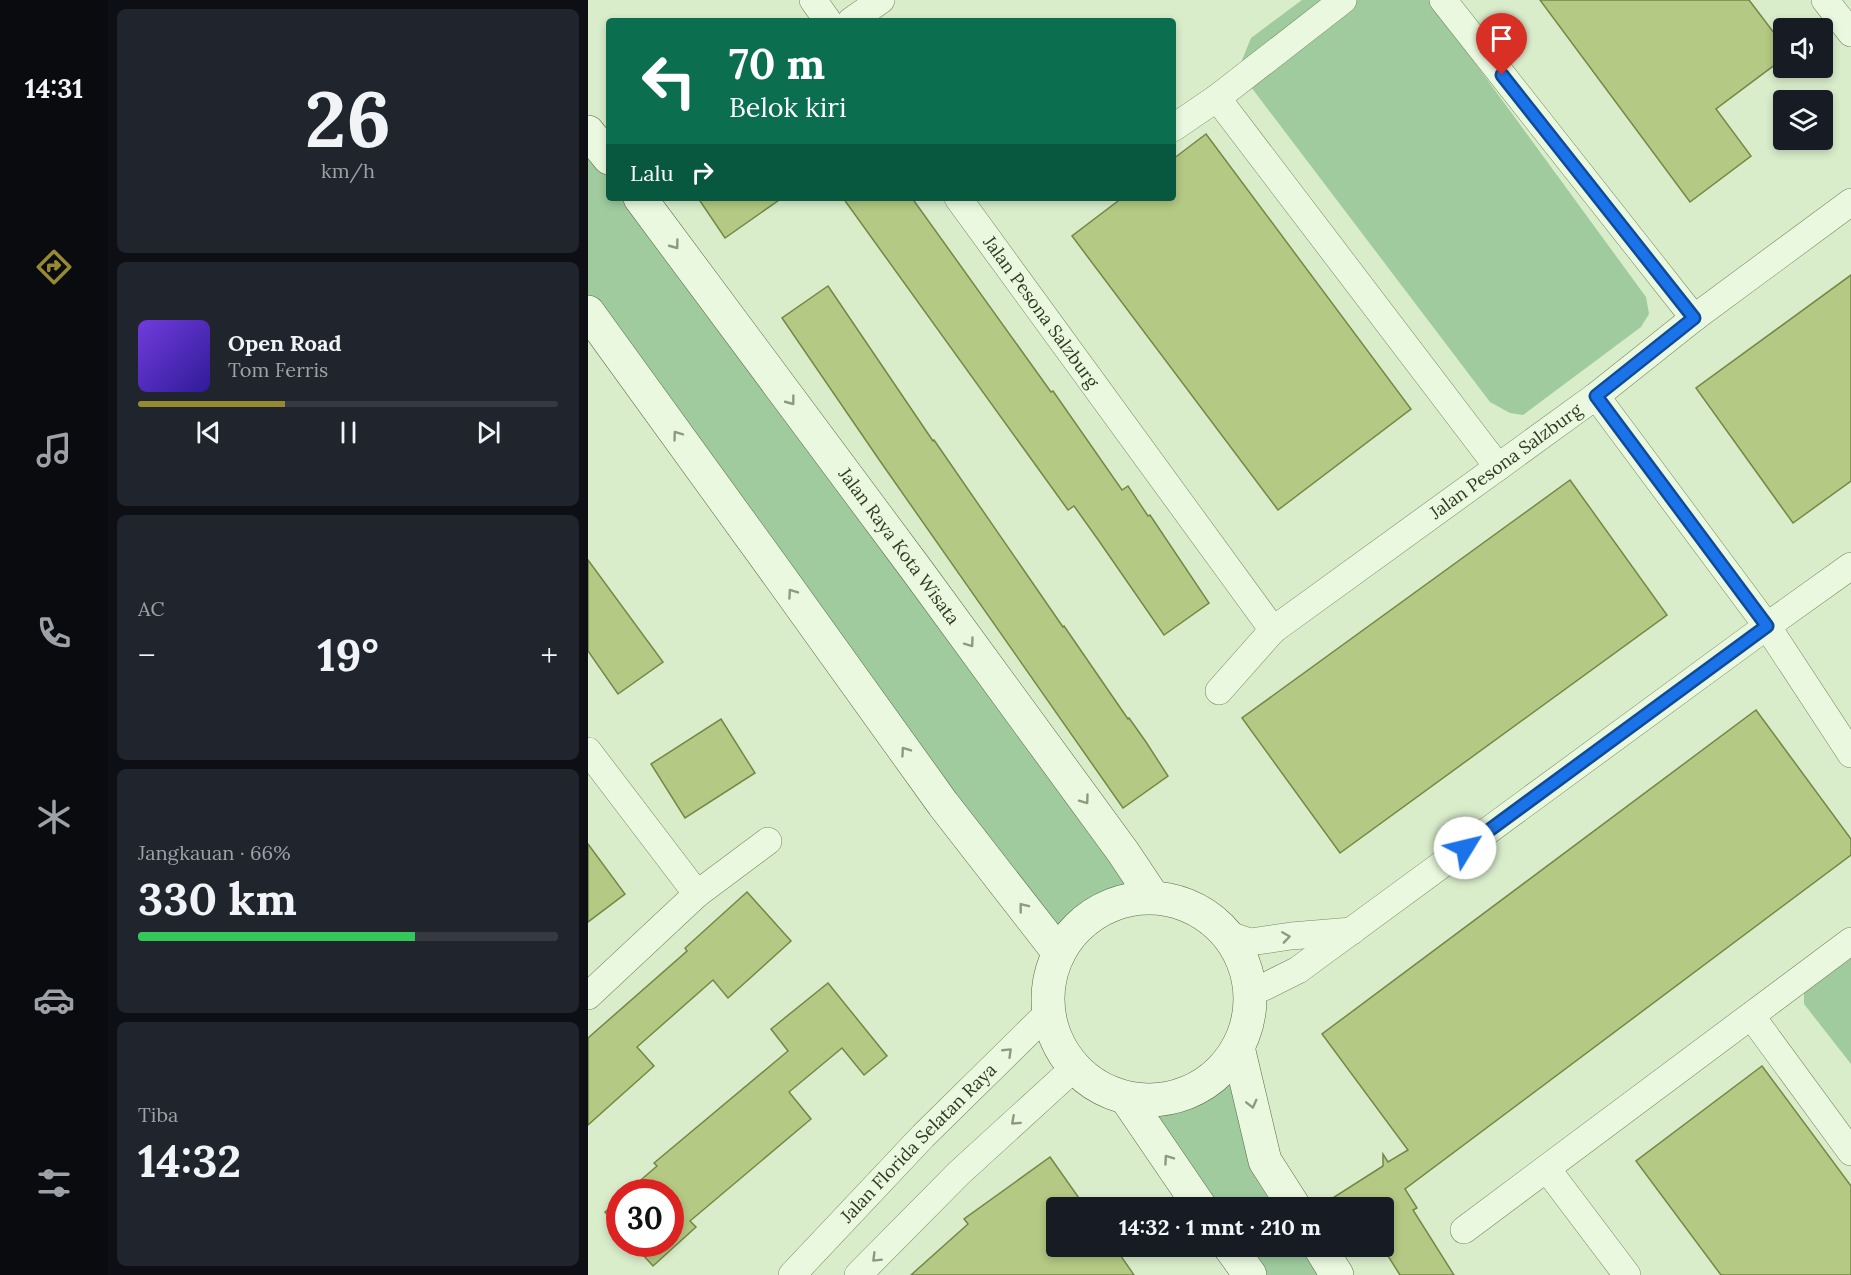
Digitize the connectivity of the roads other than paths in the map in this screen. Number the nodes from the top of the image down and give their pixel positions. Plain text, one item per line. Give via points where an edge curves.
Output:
1 (813, 0) edge
2 (880, 0) edge
3 (1343, 0) edge
4 (1443, 0) edge
5 (1825, 0) edge
6 (826, 18) edge
7 (855, 18) edge
8 (1851, 33) edge
9 (1217, 98) junction
10 (1176, 126) edge
11 (588, 132) edge
12 (606, 154) edge
13 (642, 201) edge
14 (960, 201) edge
15 (1851, 202) edge
16 (588, 312) edge
17 (1694, 318) junction
18 (1596, 396) junction
19 (1498, 467) junction
20 (1851, 566) edge
21 (1767, 626) junction
22 (1273, 630) junction
23 (1218, 692) dead end
24 (588, 751) edge
25 (1851, 754) edge
26 (768, 841) dead end
27 (697, 894) junction
28 (1153, 897) junction
29 (1352, 931) junction
30 (1228, 935) junction
31 (1851, 941) edge
32 (1059, 953) junction
33 (1250, 988) junction
34 (588, 996) edge
35 (1048, 1013) junction
36 (1752, 1017) junction
37 (1238, 1047) junction
38 (1074, 1068) junction
39 (1126, 1098) junction
40 (1851, 1152) edge
41 (1547, 1168) junction
42 (1194, 1197) edge
43 (1287, 1197) edge
44 (1464, 1230) dead end
45 (1237, 1257) edge
46 (1326, 1257) edge
47 (792, 1275) edge
48 (858, 1275) edge
49 (1250, 1275) edge
50 (1337, 1275) edge
51 (1628, 1275) edge

1 - 6 street
2 - 7 street
3 - 9 street
4 - 17 street
5 - 8 street
9 - 10 street
9 - 19 street
11 - 12 street
13 -> 28 street, Jalan Raya Kota Wisata
14 - 22 street, Jalan Pesona Salzburg
15 - 17 street, Jalan Pesona Salzburg
32 -> 16 street via 943,804
17 - 18 street, Jalan Pesona Salzburg
18 - 19 street, Jalan Pesona Salzburg
18 - 21 street
19 - 22 street, Jalan Pesona Salzburg
20 - 21 street
21 - 25 street
21 - 29 street
22 - 23 street, Jalan Pesona Salzburg
24 - 27 street
26 - 27 street
27 - 34 street
28 - 30 street via 1182,902 1208,915
28 - 32 street via 1124,901 1098,911 1075,929
30 -> 29 street via 1250,942
29 - 33 street via 1298,970 1264,987
30 - 33 street via 1243,960
31 - 36 street
32 - 35 street via 1049,982
33 - 37 street via 1248,1019
35 - 38 street via 1057,1042
47 -> 35 street, Jalan Florida Selatan Raya via 923,1136
36 - 40 street
36 - 41 street
37 - 39 street via 1218,1073 1190,1092 1158,1100
37 -> 43 street via 1265,1161
38 - 39 street via 1098,1087
38 -> 48 street via 959,1173
42 -> 39 street
41 - 44 street
41 - 51 street
45 - 49 street
46 - 50 street

